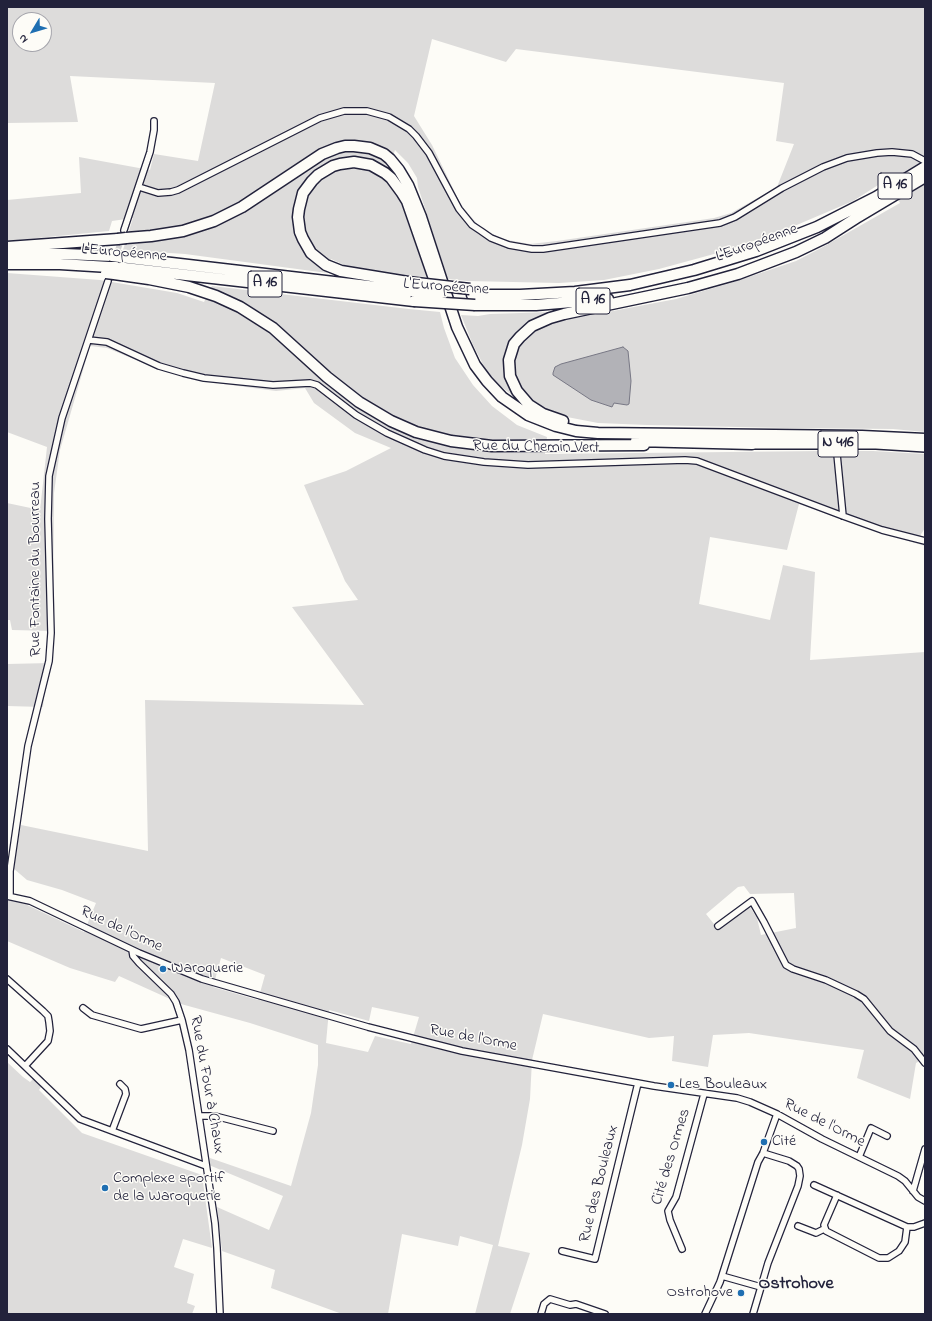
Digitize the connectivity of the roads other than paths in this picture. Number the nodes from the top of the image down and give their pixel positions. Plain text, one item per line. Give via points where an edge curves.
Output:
1 (154, 121) dead end
2 (925, 161) edge
3 (925, 167) edge
4 (925, 177) edge
5 (139, 187) junction
6 (865, 209) junction
7 (123, 236) junction
8 (7, 247) edge
9 (7, 254) edge
10 (7, 265) edge
11 (111, 273) junction
12 (409, 286) junction
13 (89, 340) junction
14 (692, 435) junction
15 (925, 439) edge
16 (718, 443) junction
17 (752, 444) joint
18 (836, 444) junction
19 (925, 447) edge
20 (843, 516) junction
21 (925, 541) edge
22 (9, 896) edge
23 (718, 926) dead end
24 (132, 950) junction
25 (7, 979) edge
26 (83, 1008) dead end
27 (182, 1020) junction
28 (7, 1049) edge
29 (925, 1063) edge
30 (25, 1066) junction
31 (638, 1083) junction
32 (120, 1084) dead end
33 (704, 1094) junction
34 (777, 1114) junction
35 (199, 1116) junction
36 (112, 1131) junction
37 (273, 1131) dead end
38 (886, 1136) dead end
39 (925, 1149) edge
40 (763, 1153) junction
41 (859, 1157) junction
42 (206, 1166) junction
43 (814, 1185) dead end
44 (913, 1191) junction
45 (837, 1195) junction
46 (925, 1200) edge
47 (925, 1223) edge
48 (798, 1226) dead end
49 (907, 1227) junction
50 (824, 1229) junction
51 (682, 1249) dead end
52 (562, 1251) dead end
53 (722, 1276) junction
54 (761, 1287) junction
55 (220, 1314) edge
56 (541, 1314) edge
57 (605, 1314) edge
58 (705, 1314) edge
59 (753, 1314) edge

1 - 5 street via 152,142
2 - 5 street via 912,154 892,152 847,158 823,167 720,223 543,249 509,245 491,238 472,224 458,209 429,153 416,136 389,117 367,111 344,111 320,118 178,190 158,193
3 - 6 highway, A 16
4 - 6 highway, A 16
5 - 7 street
6 - 11 highway, L'Européenne / A 16, bridge via 819,237 727,272 632,295 585,302 475,306
6 - 12 highway, L'Européenne / A 16, bridge via 743,256 663,278 596,290 471,292
6 - 14 highway via 825,238 779,259 726,278 688,288 550,318 526,331 514,344 509,360 512,384 529,405 544,414 562,421 599,428
7 - 8 highway
7 - 14 highway via 151,236 183,231 214,221 242,207 322,154 345,146 370,148 390,159 404,177 421,217 464,344 480,373 502,397 528,415 566,429 613,434
9 - 12 highway, L'Européenne / A 16 via 116,257
10 - 11 highway, L'Européenne / A 16 via 60,264
11 - 13 street, Rue Fontaine du Bourreau
11 - 16 highway via 189,287 240,307 273,328 359,402 390,421 427,436 464,444 498,446
12 - 16 highway via 341,271 326,265 312,253 303,239 298,217 304,193 318,174 332,166 347,162 362,163 385,173 397,185 411,211 462,356 485,390 514,415 540,428 573,437 617,441
13 - 20 street, Rue du Chemin Vert via 107,342 164,368 204,378 273,385 317,385 356,415 387,433 444,456 528,465 691,460
13 - 22 street, Rue Fontaine du Bourreau via 62,418 49,476 49,661 29,742 10,871
14 - 15 highway
16 - 17 highway
17 - 18 highway, N 416
18 - 19 highway, N 416
18 - 20 street
20 - 21 street, Rue du Chemin Vert via 882,530
22 - 24 street, Rue de l'Orme via 30,902
23 - 29 street via 752,901 786,964 793,970 826,980 864,999 890,1031 914,1049
24 - 27 street, Rue du Four à Chaux via 139,963 171,994 178,1005
24 - 31 street, Rue de l'Orme via 216,984 441,1047
25 - 30 street via 45,1012 49,1022 48,1041
26 - 27 street via 90,1014 141,1029
27 - 35 street, Rue du Four à Chaux
28 - 30 street
30 - 36 street via 80,1119
31 - 33 street, Rue de l'Orme
31 - 52 street, Rue des Bouleaux via 595,1259
32 - 36 street via 126,1094
33 - 34 street, Rue de l'Orme via 743,1100
33 - 51 street, Cité des Ormes via 676,1197 668,1211
34 - 40 street
34 - 41 street, Rue de l'Orme
35 - 37 street via 215,1116
35 - 42 street, Rue du Four à Chaux
36 - 42 street
38 - 41 street via 871,1128
39 - 44 street
40 - 53 street
40 - 54 street via 794,1164 799,1169 800,1180
41 - 44 street, Rue de l'Orme via 900,1177
42 - 55 street, Rue du Four à Chaux via 218,1248
43 - 45 street
44 - 46 street, Rue de l'Orme
45 - 49 street
45 - 50 street
47 - 49 street
48 - 50 street via 815,1233
49 - 50 street via 905,1242 899,1251 882,1259
53 - 54 street
53 - 58 street
54 - 59 street
56 - 57 street via 546,1301 552,1299 570,1305 578,1304

